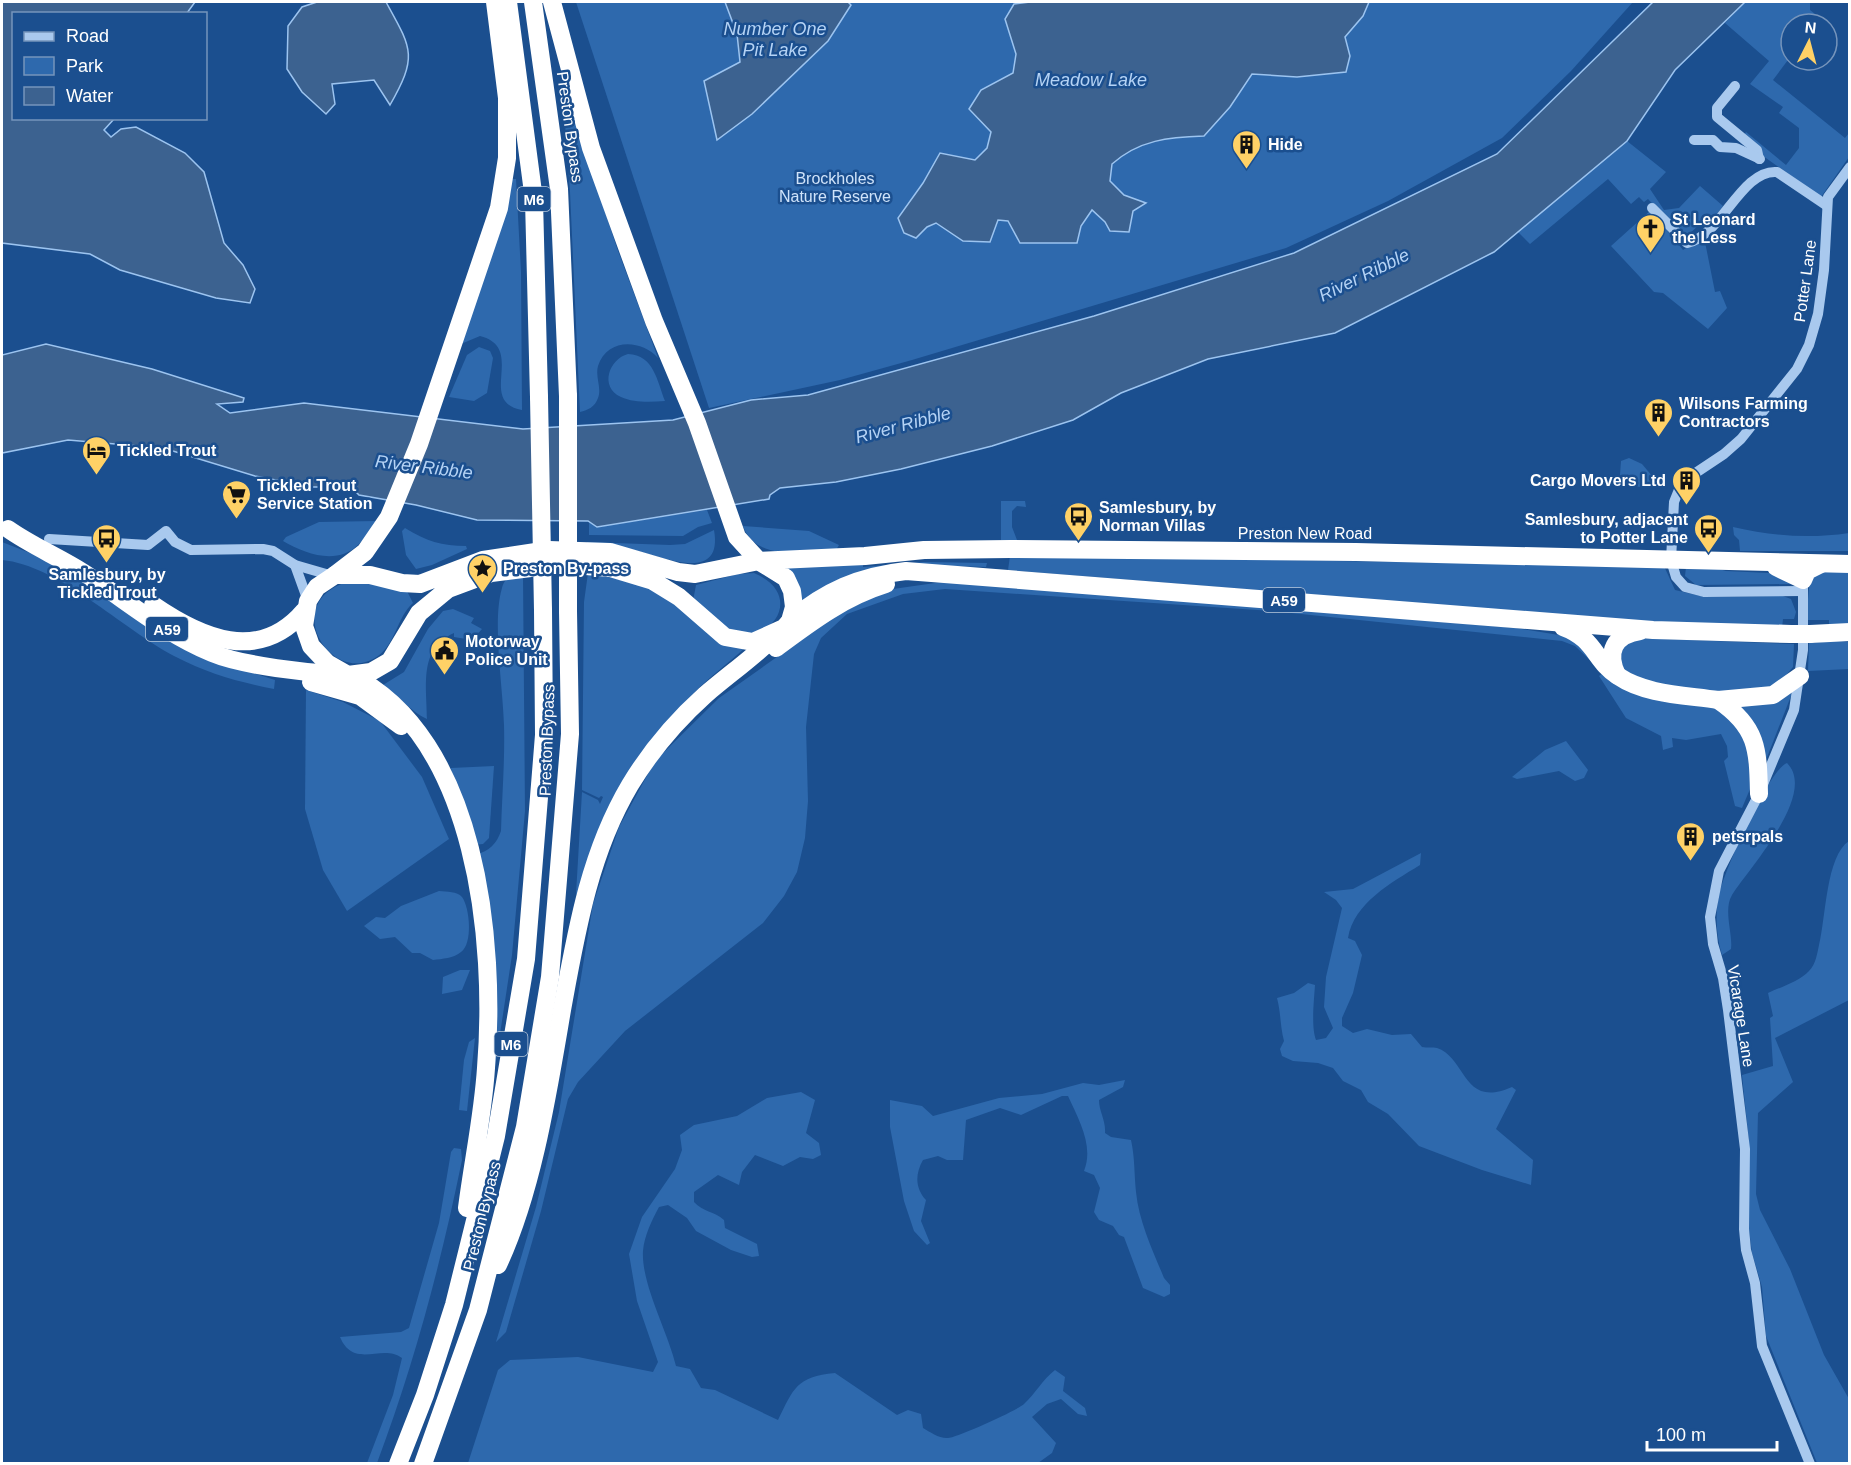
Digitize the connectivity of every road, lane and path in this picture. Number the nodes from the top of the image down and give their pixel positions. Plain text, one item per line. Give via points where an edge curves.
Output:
1 (495, 2) edge
2 (508, 2) edge
3 (533, 2) edge
4 (552, 2) edge
5 (1735, 86) dead end
6 (1694, 140) dead end
7 (1759, 159) junction
8 (1850, 167) edge
9 (1777, 172) junction
10 (1826, 205) junction
11 (1652, 207) dead end
12 (5, 528) edge
13 (49, 540) junction
14 (1671, 560) junction
15 (760, 562) junction
16 (1769, 563) junction
17 (1823, 564) junction
18 (1850, 564) edge
19 (295, 565) junction
20 (940, 573) junction
21 (334, 576) junction
22 (1803, 585) junction
23 (306, 606) junction
24 (1533, 620) junction
25 (787, 624) junction
26 (1653, 630) junction
27 (1850, 632) edge
28 (214, 654) junction
29 (350, 675) junction
30 (1618, 676) junction
31 (1800, 676) junction
32 (705, 695) junction
33 (1718, 700) junction
34 (1759, 794) junction
35 (455, 806) junction
36 (454, 1305) junction
37 (478, 1310) junction
38 (398, 1464) edge
39 (423, 1464) edge
40 (1810, 1464) edge

1 - 21 highway via 507,98 504,180 493,228 405,480 378,537
2 - 36 highway, Preston Bypass / M6, bridge via 534,200 544,735 526,958 496,1136
3 - 37 highway, Preston Bypass / M6, bridge via 559,189 568,396 570,734 550,977 525,1127
4 - 15 highway via 591,148 654,321 722,490 733,528 740,542
5 - 7 street via 1717,108 1717,117 1757,150
6 - 7 street via 1713,140 1720,147 1736,148
7 - 9 street
8 - 10 street, Potter Lane
9 - 10 street
9 - 11 street via 1769,171 1758,177 1694,242 1682,240
10 - 14 street, Potter Lane via 1824,270 1809,345 1797,369 1742,439 1679,487 1674,502
12 - 13 highway, A59
12 - 28 highway, A59 via 78,569 173,633
13 - 19 street via 95,540 138,546 154,543 166,531 191,550 263,549
13 - 23 highway, A59 via 83,557 177,621 219,639 266,639 285,630
14 - 15 highway, Preston New Road via 1010,549 924,550
14 - 16 highway, Preston New Road
14 - 22 street via 1676,577 1691,590
15 - 21 highway, Preston New Road via 688,574 610,552 558,550 483,560 420,584 358,574
15 - 25 highway via 790,584 794,600
16 - 17 highway, Preston New Road
16 - 22 highway
17 - 18 highway, Preston New Road
17 - 22 highway via 1807,571
19 - 21 street
19 - 23 street
20 - 24 highway, A59
20 - 25 highway, A59 via 906,571 853,581 825,595
20 - 32 highway via 853,596
21 - 23 highway via 317,587
22 - 31 street, Vicarage Lane
23 - 29 highway via 304,626 311,646 327,663
24 - 26 highway, A59
24 - 30 highway via 1565,627 1584,637
25 - 29 highway via 753,642 735,641 717,632 673,592 640,576 594,566 545,564 491,573 448,589 419,613 390,661 371,672
25 - 32 highway
26 - 27 highway, A59, bridge
26 - 30 highway via 1634,632 1617,640 1611,655
28 - 29 highway, A59 via 315,674
28 - 35 highway via 246,668 345,690 375,704 408,733
29 - 35 highway via 384,694 410,720 444,773
30 - 33 highway via 1643,688
31 - 33 highway via 1773,695
31 - 34 street, Vicarage Lane via 1794,710
32 - 37 highway via 666,736 629,787 591,876 576,929 543,1115 511,1238
33 - 34 highway via 1744,722 1755,740
34 - 40 street, Vicarage Lane via 1719,871 1710,917 1728,1010 1745,1149 1744,1229 1762,1346
35 - 36 highway via 474,869 488,1003 479,1133
36 - 38 highway, Preston Bypass / M6
37 - 39 highway, Preston Bypass / M6

